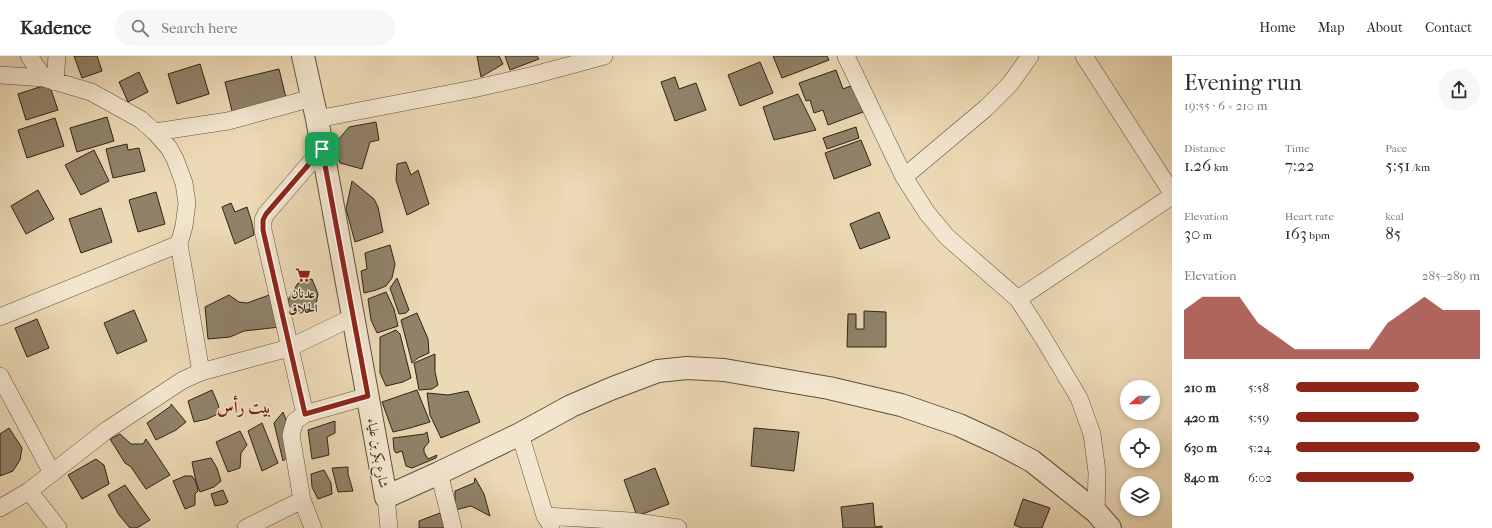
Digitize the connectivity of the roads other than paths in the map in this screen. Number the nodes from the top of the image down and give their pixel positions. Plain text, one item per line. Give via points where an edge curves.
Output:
1 (29, 56) edge
2 (56, 56) edge
3 (303, 56) edge
4 (604, 56) edge
5 (846, 56) edge
6 (1030, 56) edge
7 (1084, 56) edge
8 (0, 75) edge
9 (49, 80) junction
10 (315, 109) junction
11 (155, 132) junction
12 (322, 149) junction
13 (904, 176) junction
14 (1172, 192) edge
15 (1172, 196) edge
16 (179, 244) junction
17 (1018, 299) junction
18 (0, 317) edge
19 (353, 317) junction
20 (289, 348) junction
21 (201, 372) junction
22 (0, 376) edge
23 (368, 396) junction
24 (305, 414) junction
25 (520, 434) junction
26 (52, 473) junction
27 (439, 473) junction
28 (29, 491) junction
29 (386, 497) junction
30 (302, 500) junction
31 (0, 508) edge
32 (1103, 520) edge
33 (549, 522) edge
34 (58, 528) edge
35 (246, 528) edge
36 (312, 528) edge
37 (389, 528) edge
38 (453, 528) edge
39 (678, 528) edge

1 - 9 street
2 - 9 street
3 - 10 street, شارع بكر بن علياء
4 - 10 street via 473,90
5 - 13 street
6 - 13 street via 1010,84 986,108
7 - 14 street
8 - 9 street
9 - 11 street via 91,92 140,119
10 - 11 street
10 - 12 street, شارع بكر بن علياء
11 - 16 street via 169,148 184,183 187,203
12 - 19 street, شارع بكر بن علياء
12 - 20 street via 263,220
13 - 17 street via 927,213 947,237
15 - 17 street
16 - 18 street
16 - 21 street
17 - 32 street via 1079,398 1092,434
19 - 20 street
19 - 23 street, شارع بكر بن علياء
20 - 21 street
20 - 24 street
21 - 26 street via 183,380 113,426
22 - 26 street
23 - 24 street
23 - 29 street, شارع بكر بن علياء
24 - 30 street via 295,422 291,435
25 - 27 street
25 - 32 street via 571,406 658,371 686,368 724,370 829,388 901,405 959,425 1032,461
25 - 33 street
26 - 28 street
27 - 29 street
27 - 38 street
28 - 31 street
28 - 34 street
29 - 37 street
30 - 35 street
30 - 36 street
33 - 39 street via 630,521

